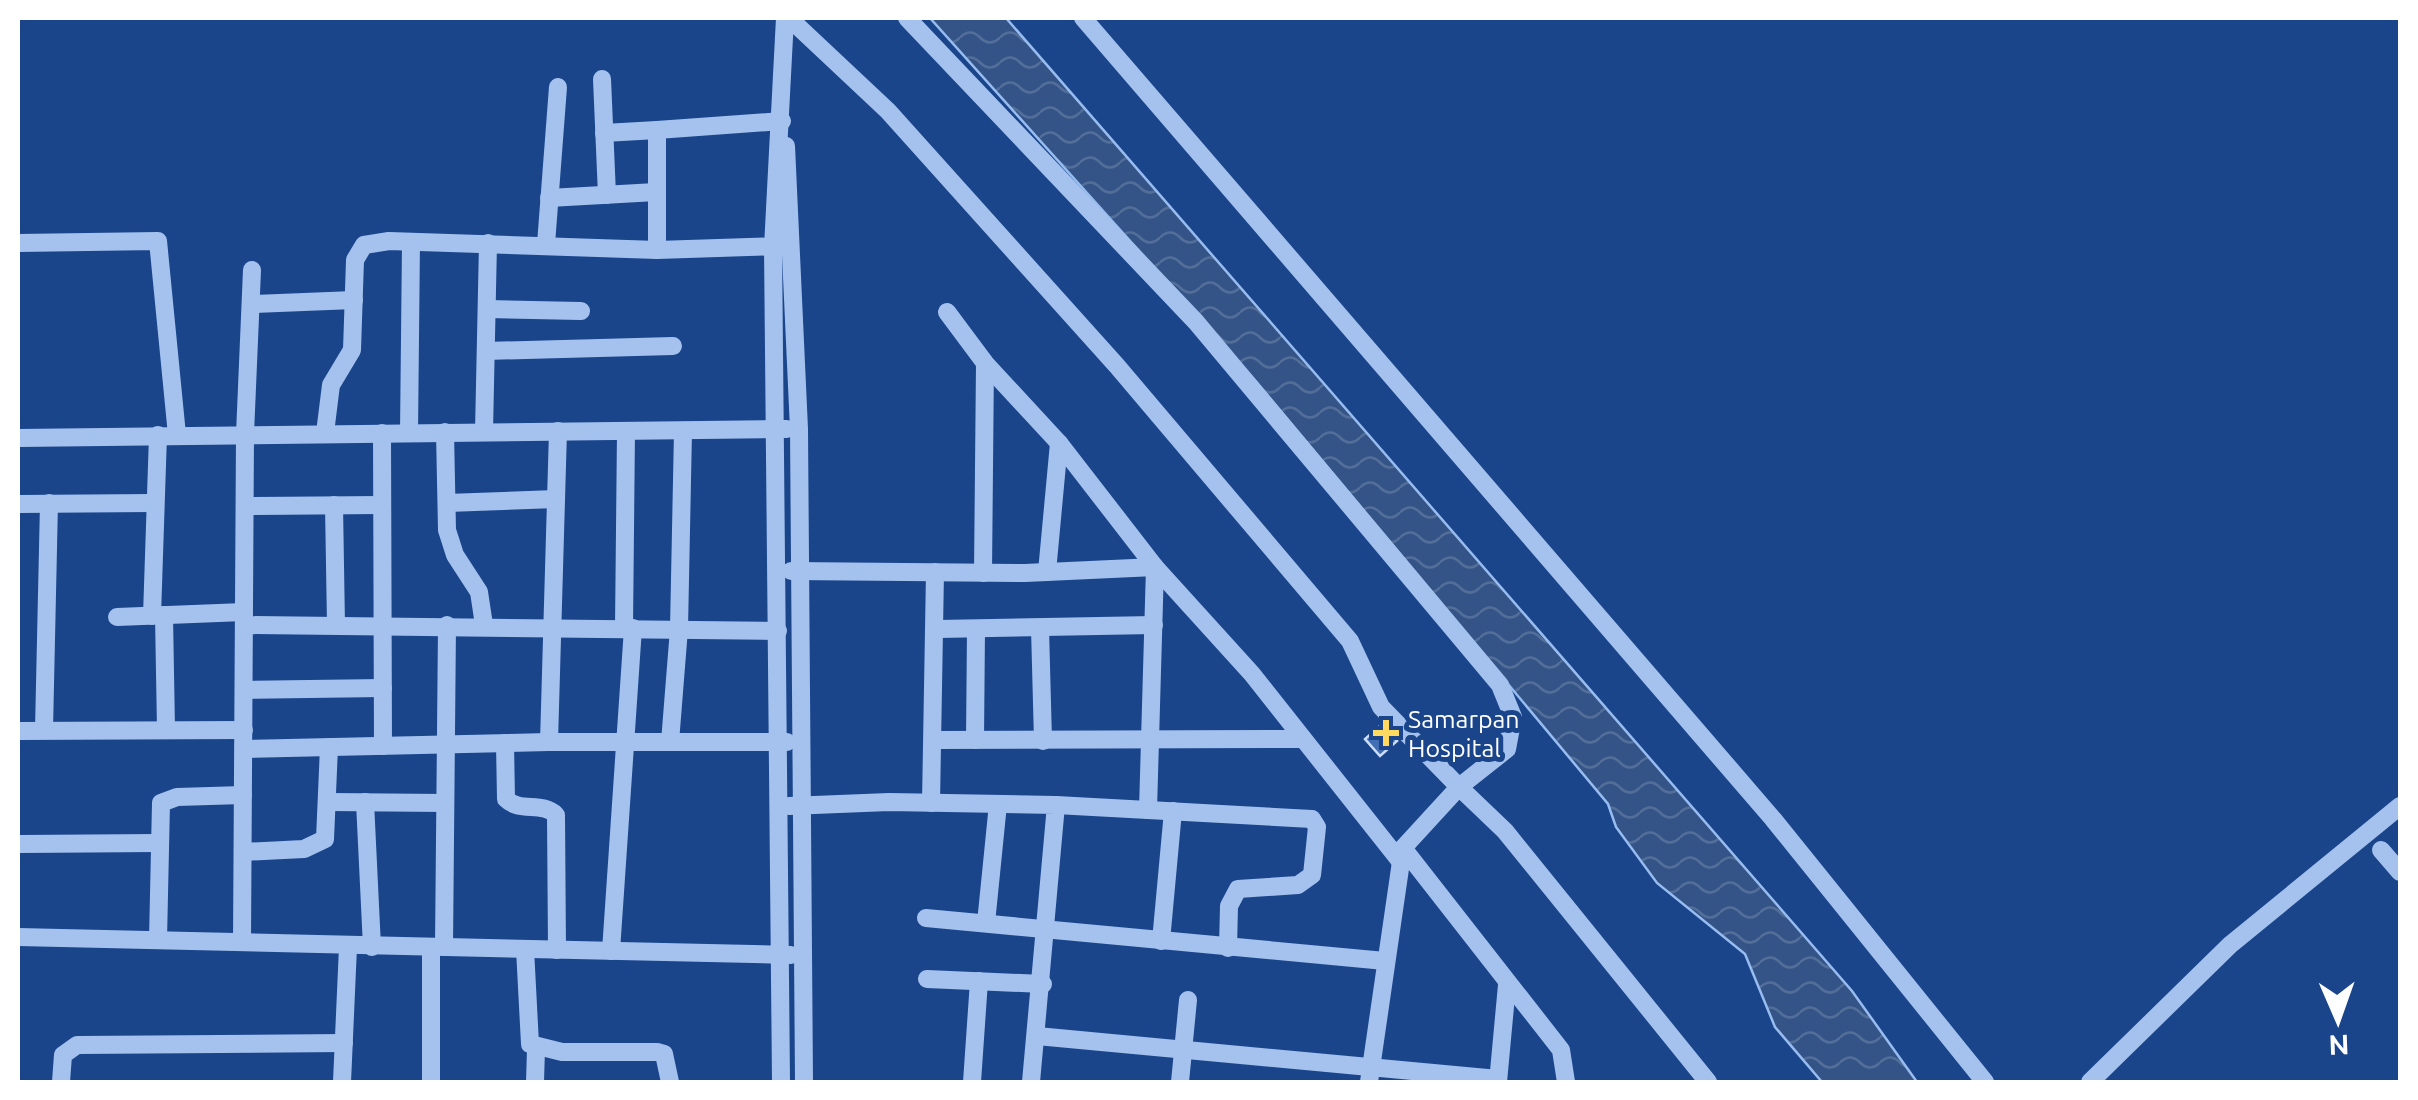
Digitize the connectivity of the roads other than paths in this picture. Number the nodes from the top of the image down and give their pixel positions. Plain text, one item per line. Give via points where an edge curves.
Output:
1 (787, 18) edge
2 (908, 18) edge
3 (1083, 18) edge
4 (602, 79) dead end
5 (558, 87) dead end
6 (782, 121) junction
7 (657, 130) junction
8 (604, 133) junction
9 (656, 192) junction
10 (607, 195) junction
11 (549, 198) junction
12 (411, 242) junction
13 (488, 243) junction
14 (18, 244) edge
15 (546, 244) junction
16 (793, 246) junction
17 (773, 247) junction
18 (657, 250) junction
19 (252, 270) dead end
20 (354, 300) junction
21 (251, 304) junction
22 (486, 309) junction
23 (581, 311) dead end
24 (946, 312) dead end
25 (673, 346) dead end
26 (486, 350) junction
27 (985, 363) junction
28 (799, 428) junction
29 (683, 430) junction
30 (778, 430) junction
31 (626, 431) junction
32 (445, 432) junction
33 (484, 432) junction
34 (558, 432) junction
35 (325, 433) junction
36 (382, 433) junction
37 (409, 433) junction
38 (245, 434) junction
39 (178, 435) junction
40 (158, 436) junction
41 (18, 438) edge
42 (1059, 443) junction
43 (556, 499) junction
44 (49, 502) junction
45 (446, 503) junction
46 (18, 504) edge
47 (153, 504) junction
48 (334, 505) junction
49 (382, 505) junction
50 (245, 506) junction
51 (1155, 567) junction
52 (778, 571) junction
53 (800, 571) junction
54 (936, 572) junction
55 (1047, 572) junction
56 (983, 573) junction
57 (158, 616) junction
58 (117, 618) dead end
59 (244, 618) junction
60 (336, 625) junction
61 (383, 625) junction
62 (447, 625) junction
63 (484, 625) junction
64 (1154, 625) junction
65 (552, 626) junction
66 (629, 628) junction
67 (1040, 628) junction
68 (680, 629) junction
69 (976, 629) junction
70 (938, 630) junction
71 (778, 631) junction
72 (383, 688) junction
73 (244, 690) junction
74 (44, 730) junction
75 (166, 730) junction
76 (18, 731) edge
77 (1302, 739) junction
78 (244, 740) junction
79 (934, 740) junction
80 (975, 740) junction
81 (1043, 741) junction
82 (548, 742) junction
83 (626, 742) junction
84 (670, 742) junction
85 (779, 742) junction
86 (802, 742) junction
87 (1152, 742) junction
88 (504, 743) junction
89 (444, 744) junction
90 (383, 746) junction
91 (330, 747) junction
92 (1459, 786) junction
93 (243, 795) junction
94 (328, 802) junction
95 (364, 802) junction
96 (931, 802) junction
97 (444, 803) junction
98 (998, 804) junction
99 (779, 806) junction
100 (801, 806) junction
101 (1056, 806) junction
102 (2400, 806) edge
103 (1148, 810) junction
104 (1173, 811) junction
105 (18, 844) edge
106 (158, 844) junction
107 (2381, 850) dead end
108 (243, 852) junction
109 (1402, 854) junction
110 (2400, 872) edge
111 (926, 918) dead end
112 (986, 923) junction
113 (1048, 928) junction
114 (18, 937) edge
115 (158, 940) junction
116 (1161, 941) junction
117 (242, 942) junction
118 (348, 947) junction
119 (372, 947) junction
120 (438, 947) junction
121 (1228, 948) junction
122 (525, 949) junction
123 (557, 950) junction
124 (611, 951) junction
125 (780, 954) junction
126 (802, 956) junction
127 (1385, 961) junction
128 (927, 979) dead end
129 (979, 981) junction
130 (1042, 984) junction
131 (1508, 986) junction
132 (1188, 1000) dead end
133 (1037, 1036) junction
134 (344, 1042) junction
135 (1183, 1048) junction
136 (536, 1049) junction
137 (1566, 1063) junction
138 (1370, 1075) edge
139 (1498, 1081) edge
140 (61, 1082) edge
141 (342, 1082) edge
142 (431, 1082) edge
143 (534, 1082) edge
144 (670, 1082) edge
145 (781, 1082) edge
146 (804, 1082) edge
147 (972, 1082) edge
148 (1031, 1082) edge
149 (1180, 1082) edge
150 (1566, 1082) edge
151 (1582, 1082) edge
152 (1708, 1082) edge
153 (1985, 1082) edge
154 (2090, 1082) edge

1 - 6 street
1 - 92 street via 888,111 1116,366 1350,640 1381,706
2 - 92 street via 1196,322 1500,684 1513,718 1507,749
3 - 153 street via 1773,819
4 - 8 street
5 - 11 street
6 - 7 street
6 - 16 street
6 - 17 street
7 - 8 street
7 - 9 street
8 - 10 street
9 - 10 street
9 - 18 street
10 - 11 street
11 - 15 street
12 - 13 street
12 - 20 street via 376,242 356,251
12 - 37 street
13 - 15 street
13 - 22 street
14 - 39 street via 158,241
15 - 18 street
16 - 17 street
16 - 28 street
17 - 18 street
17 - 30 street
19 - 21 street
20 - 21 street
20 - 35 street via 352,350 331,384
21 - 38 street
22 - 23 street
22 - 26 street
24 - 27 street
25 - 26 street
26 - 33 street
27 - 42 street
27 - 56 street
28 - 30 street
28 - 53 street
29 - 30 street
29 - 31 street
29 - 68 street
30 - 52 street
31 - 34 street
31 - 66 street
32 - 33 street
32 - 37 street
32 - 45 street
33 - 34 street
34 - 43 street
35 - 36 street
35 - 38 street
36 - 37 street
36 - 49 street
38 - 39 street
38 - 50 street
39 - 40 street
40 - 41 street
40 - 47 street
42 - 51 street
42 - 55 street
43 - 45 street
43 - 65 street
44 - 46 street
44 - 47 street
44 - 74 street
45 - 63 street via 450,546 479,592
47 - 57 street
48 - 49 street
48 - 50 street
48 - 60 street
49 - 61 street
50 - 59 street
51 - 55 street
51 - 64 street
51 - 77 street
52 - 53 street
52 - 71 street
53 - 54 street
53 - 86 street
54 - 56 street
54 - 70 street
55 - 56 street
57 - 58 street
57 - 59 street
57 - 75 street
59 - 60 street
59 - 73 street
60 - 61 street
61 - 62 street
61 - 72 street
62 - 63 street
62 - 89 street
63 - 65 street
64 - 67 street
64 - 87 street
65 - 66 street
65 - 82 street
66 - 68 street
66 - 83 street
67 - 69 street
67 - 81 street
68 - 71 street
68 - 84 street
69 - 70 street
69 - 80 street
70 - 79 street
71 - 85 street
72 - 73 street
72 - 90 street
73 - 78 street
74 - 75 street
74 - 76 street
75 - 78 street
77 - 87 street
77 - 109 street
78 - 91 street
78 - 93 street
79 - 80 street
79 - 96 street
80 - 81 street
81 - 87 street
82 - 83 street
82 - 88 street
83 - 84 street
83 - 124 street
84 - 85 street
85 - 86 street
85 - 99 street
86 - 100 street
87 - 103 street
88 - 89 street
88 - 123 street via 506,799 556,815
89 - 90 street
89 - 97 street
90 - 91 street
91 - 94 street
92 - 109 street
92 - 152 street via 1505,831
93 - 106 street via 160,803
93 - 108 street
94 - 95 street
94 - 108 street via 328,828 318,844
95 - 97 street
95 - 119 street
96 - 98 street
96 - 100 street
97 - 120 street
98 - 101 street
98 - 112 street
99 - 100 street
99 - 125 street
100 - 126 street
101 - 103 street
101 - 113 street
102 - 154 street via 2230,945
103 - 104 street
104 - 116 street
104 - 121 street via 1305,816 1317,827 1315,865 1306,881 1248,886 1231,896
105 - 106 street
106 - 115 street
107 - 110 street
108 - 117 street
109 - 127 street
109 - 131 street
111 - 112 street
112 - 113 street
113 - 116 street
113 - 130 street
114 - 115 street
115 - 117 street
116 - 121 street
117 - 118 street
118 - 119 street
118 - 134 street
119 - 120 street
120 - 122 street
120 - 142 street
121 - 127 street
122 - 123 street
122 - 136 street via 529,1034
123 - 124 street
124 - 125 street
125 - 126 street
125 - 145 street
126 - 146 street
127 - 138 street
128 - 129 street
129 - 130 street
129 - 147 street
130 - 133 street
131 - 137 street
131 - 139 street
132 - 135 street
133 - 135 street
133 - 148 street
134 - 140 street via 77,1045 63,1055
134 - 141 street
135 - 138 street
135 - 149 street
136 - 143 street
136 - 144 street via 657,1052 664,1054
137 - 150 street
137 - 151 street
138 - 139 street

